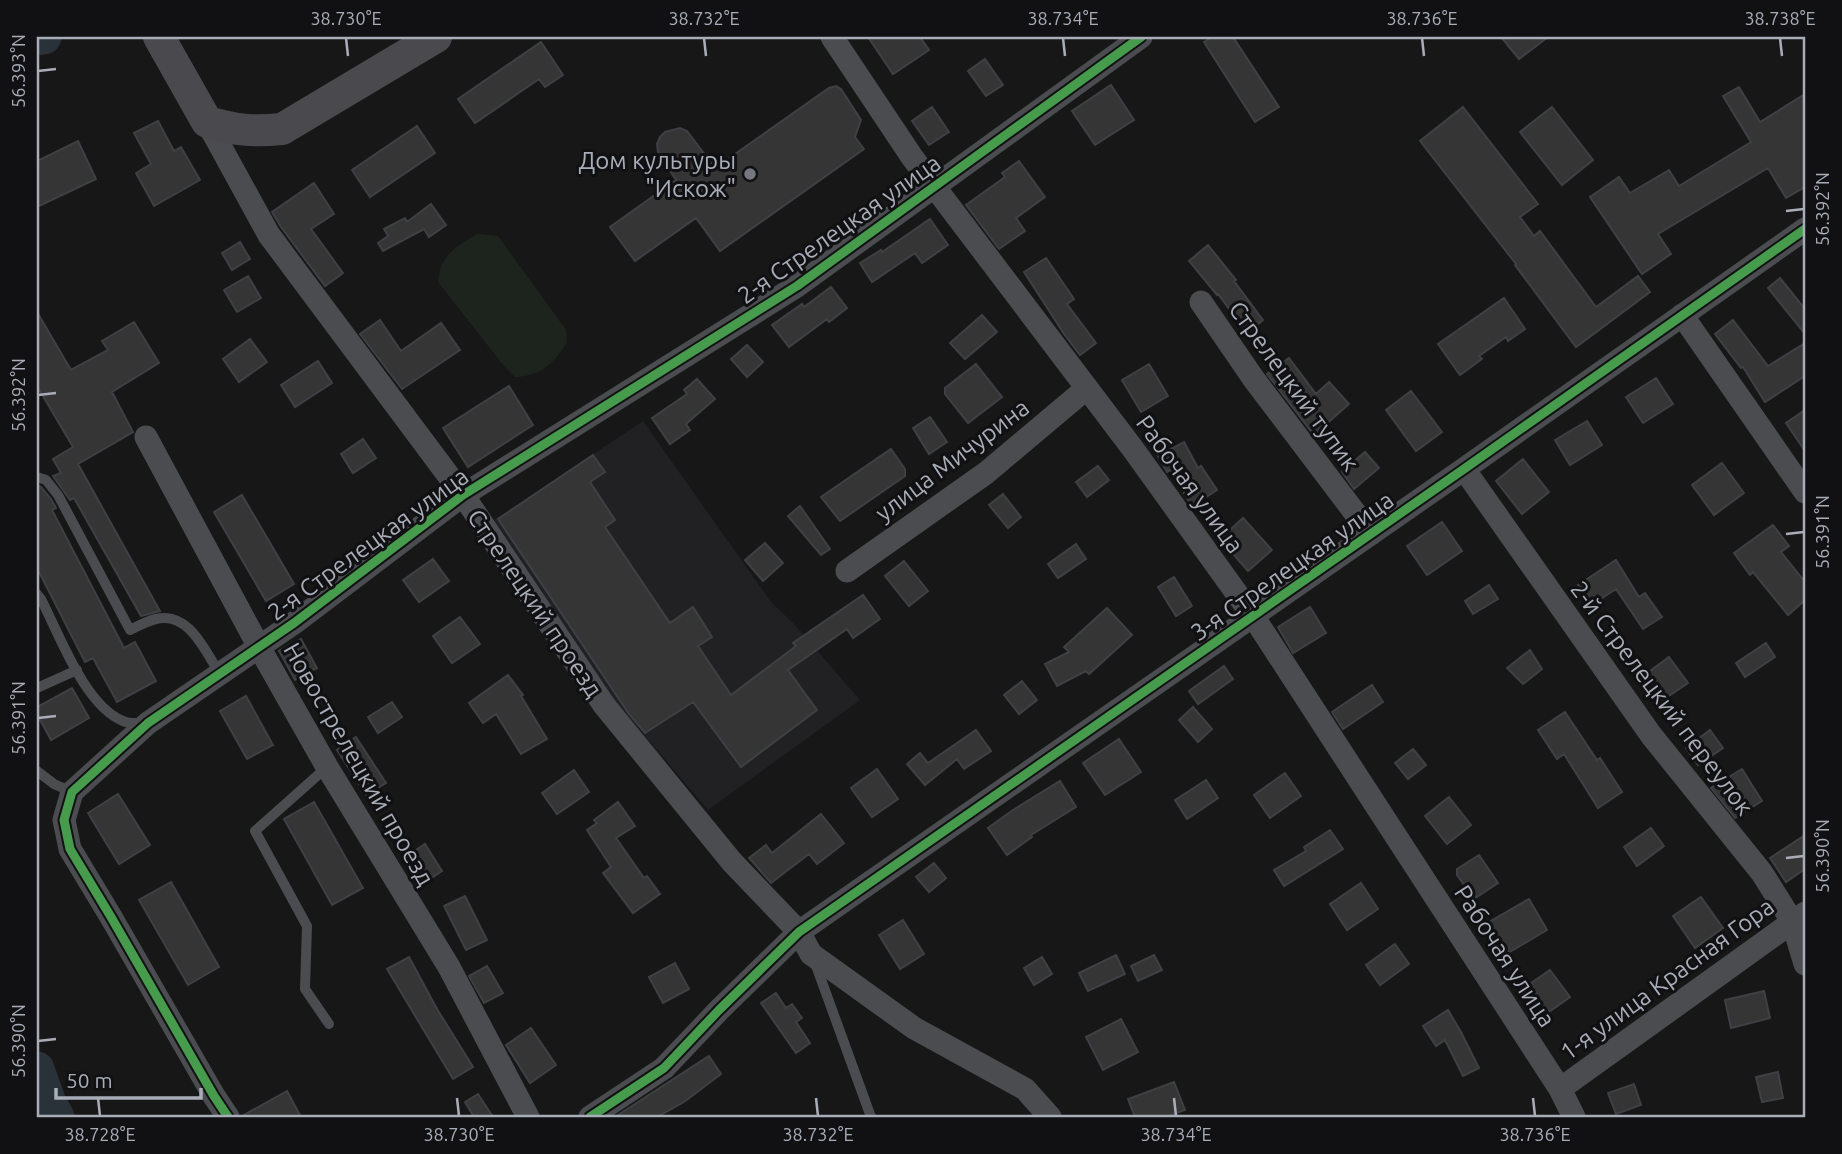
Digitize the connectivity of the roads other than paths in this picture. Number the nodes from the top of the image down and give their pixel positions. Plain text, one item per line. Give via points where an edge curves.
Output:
1 (159, 37) edge
2 (436, 37) edge
3 (832, 37) edge
4 (1141, 37) edge
5 (207, 122) junction
6 (934, 185) junction
7 (1805, 229) edge
8 (1201, 302) dead end
9 (1682, 315) junction
10 (1087, 388) junction
11 (146, 437) dead end
12 (1464, 469) junction
13 (37, 477) edge
14 (1805, 492) edge
15 (463, 495) junction
16 (1371, 534) junction
17 (847, 571) dead end
18 (37, 594) edge
19 (1253, 616) junction
20 (259, 647) junction
21 (77, 670) junction
22 (220, 674) junction
23 (37, 688) edge
24 (148, 723) junction
25 (327, 767) junction
26 (37, 771) edge
27 (72, 792) junction
28 (1799, 917) edge
29 (799, 932) junction
30 (811, 954) junction
31 (1805, 964) edge
32 (329, 1024) dead end
33 (1560, 1089) junction
34 (228, 1117) edge
35 (528, 1117) edge
36 (590, 1117) edge
37 (871, 1117) edge
38 (1050, 1117) edge
39 (1574, 1117) edge

1 - 5 street, Стрелецкий проезд
2 - 5 street via 282,129 233,130
3 - 6 street, Рабочая улица
4 - 6 street, 2-я Стрелецкая улица
5 - 15 street, Стрелецкий проезд via 269,235
6 - 10 street, Рабочая улица
6 - 15 street, 2-я Стрелецкая улица via 797,286
7 - 9 street, 3-я Стрелецкая улица
8 - 16 street, Стрелецкий тупик via 1253,379
9 - 12 street, 3-я Стрелецкая улица
9 - 14 street
10 - 17 street, улица Мичурина via 986,473
10 - 19 street, Рабочая улица
11 - 20 street, Новострелецкий проезд
12 - 16 street, 3-я Стрелецкая улица
12 - 28 street, 2-й Стрелецкий переулок via 1651,735
13 - 22 lane via 46,480 58,495 130,630 170,617 184,623
15 - 20 street, 2-я Стрелецкая улица
15 - 29 street, Стрелецкий проезд via 604,705 732,862
16 - 19 street, 3-я Стрелецкая улица
18 - 21 lane
19 - 29 street, 3-я Стрелецкая улица
19 - 33 street, Рабочая улица
20 - 22 street, 2-я Стрелецкая улица
20 - 25 street, Новострелецкий проезд
21 - 23 lane
21 - 24 lane via 102,708 125,722
22 - 24 street, 2-я Стрелецкая улица
24 - 27 street, 2-я Стрелецкая улица
25 - 32 lane via 255,831 307,926 305,989
25 - 35 street, Новострелецкий проезд via 449,967
26 - 27 lane
27 - 34 street via 64,820 70,849
28 - 31 street, 2-й Стрелецкий переулок
28 - 33 street, 1-я улица Красная Гора
29 - 30 street
29 - 36 street, 3-я Стрелецкая улица via 664,1068
30 - 37 lane
30 - 38 street via 914,1028 1025,1090
33 - 39 street, Рабочая улица

